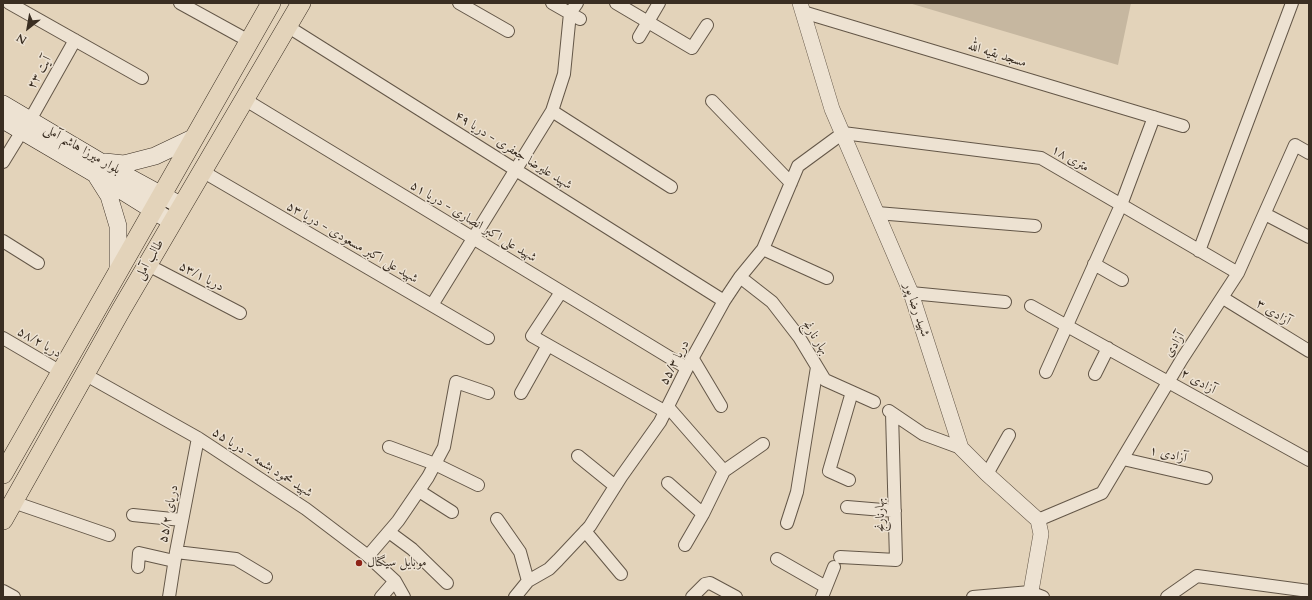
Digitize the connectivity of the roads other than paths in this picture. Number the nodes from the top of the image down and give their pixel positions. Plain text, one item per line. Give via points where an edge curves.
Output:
1 (9, 3) edge
2 (180, 3) edge
3 (271, 3) edge
4 (301, 3) edge
5 (459, 3) edge
6 (552, 3) edge
7 (577, 3) edge
8 (616, 3) edge
9 (659, 3) edge
10 (1292, 3) edge
11 (802, 7) edge
12 (575, 16) junction
13 (648, 22) junction
14 (707, 25) dead end
15 (287, 26) junction
16 (508, 31) dead end
17 (639, 37) dead end
18 (75, 40) junction
19 (249, 41) junction
20 (142, 78) dead end
21 (244, 99) junction
22 (712, 101) dead end
23 (3, 104) edge
24 (552, 111) junction
25 (1154, 117) junction
26 (3, 120) edge
27 (26, 126) junction
28 (1183, 126) dead end
29 (842, 133) junction
30 (195, 137) junction
31 (1309, 153) edge
32 (3, 162) edge
33 (98, 168) junction
34 (516, 170) junction
35 (202, 171) junction
36 (791, 183) junction
37 (671, 187) dead end
38 (157, 203) junction
39 (1121, 205) junction
40 (877, 213) junction
41 (177, 214) junction
42 (1265, 214) junction
43 (1035, 226) dead end
44 (1309, 237) edge
45 (473, 239) junction
46 (3, 241) edge
47 (763, 249) junction
48 (1199, 251) junction
49 (38, 263) dead end
50 (1094, 264) junction
51 (148, 265) junction
52 (118, 272) junction
53 (1238, 273) junction
54 (740, 277) junction
55 (826, 278) dead end
56 (1122, 280) dead end
57 (561, 292) junction
58 (911, 293) junction
59 (1223, 298) junction
60 (724, 301) junction
61 (1005, 302) dead end
62 (432, 305) junction
63 (1031, 306) dead end
64 (240, 313) dead end
65 (1067, 325) junction
66 (3, 338) edge
67 (488, 338) dead end
68 (548, 345) junction
69 (1108, 348) junction
70 (1309, 351) edge
71 (690, 363) junction
72 (817, 367) junction
73 (61, 372) junction
74 (1046, 372) dead end
75 (1095, 374) dead end
76 (86, 375) junction
77 (1169, 382) junction
78 (521, 392) dead end
79 (852, 392) junction
80 (488, 393) dead end
81 (874, 402) dead end
82 (721, 406) dead end
83 (667, 409) junction
84 (1009, 435) dead end
85 (198, 438) junction
86 (763, 444) dead end
87 (389, 447) dead end
88 (961, 448) junction
89 (578, 456) dead end
90 (1123, 459) junction
91 (1309, 460) edge
92 (435, 464) junction
93 (724, 471) junction
94 (3, 474) edge
95 (987, 474) junction
96 (1206, 478) dead end
97 (849, 480) dead end
98 (668, 483) dead end
99 (478, 486) dead end
100 (615, 486) junction
101 (419, 491) junction
102 (13, 502) junction
103 (847, 507) dead end
104 (895, 511) junction
105 (452, 512) dead end
106 (133, 514) dead end
107 (703, 514) junction
108 (497, 518) dead end
109 (3, 520) edge
110 (182, 520) junction
111 (1038, 520) junction
112 (787, 523) dead end
113 (585, 531) junction
114 (389, 532) junction
115 (109, 536) dead end
116 (685, 545) dead end
117 (368, 556) junction
118 (175, 557) junction
119 (777, 559) dead end
120 (138, 567) dead end
121 (621, 574) dead end
122 (266, 578) dead end
123 (394, 581) junction
124 (528, 581) junction
125 (446, 583) dead end
126 (3, 591) edge
127 (1309, 591) edge
128 (824, 592) edge
129 (1034, 595) edge
130 (14, 597) edge
131 (169, 597) edge
132 (381, 597) edge
133 (404, 597) edge
134 (515, 597) edge
135 (692, 597) edge
136 (736, 597) edge
137 (973, 597) edge
138 (1167, 597) edge
139 (1307, 597) edge

1 - 18 street
2 - 19 street
3 - 19 main road, طالب آملی
4 - 15 main road, طالب آملی
5 - 16 street
6 - 12 street
7 - 12 street
8 - 13 street
9 - 13 street
10 - 48 street
11 - 25 street, مسجد بقیه الله
11 - 29 street, شهید رضا پور via 832,109
12 - 24 street via 564,74
13 - 14 street via 692,48
13 - 17 street
15 - 21 main road, طالب آملی
15 - 34 street, شهید علیرضا جعفری - دریا ۴۹
18 - 20 street
18 - 27 street, آیت ۲۳
19 - 30 main road, طالب آملی
21 - 35 main road, طالب آملی
21 - 45 street, شهید علی اکبر انصاری - دریا ۵۱
22 - 36 street
23 - 27 main road, بلوار میرزا هاشم آملی
24 - 34 street
24 - 37 street
25 - 28 street, مسجد بقیه الله
25 - 39 street
26 - 27 main road, بلوار میرزا هاشم آملی
27 - 32 street, آیت ۲۳
27 - 33 main road, بلوار میرزا هاشم آملی
29 - 36 street, دریا ۵۵/۳ via 798,166
29 - 39 street, ۱۸ متری via 1041,158
29 - 40 street, شهید رضا پور
30 - 33 main road via 155,156
30 - 38 main road, طالب آملی
31 - 42 street, آزادی via 1295,145
33 - 38 main road, بلوار میرزا هاشم آملی
33 - 52 main road via 118,226
34 - 45 street
34 - 60 street, شهید علیرضا جعفری - دریا ۴۹
35 - 41 main road, طالب آملی
35 - 62 street, شهید علی اکبر مسعودی - دریا ۵۳
36 - 47 street, دریا ۵۵/۳
38 - 41 main road, بلوار میرزا هاشم آملی
38 - 52 main road, طالب آملی
39 - 48 street, ۱۸ متری
39 - 50 street
40 - 43 street
40 - 58 street, شهید رضا پور
41 - 51 main road, طالب آملی
42 - 44 street
42 - 53 street, آزادی
45 - 57 street, شهید علی اکبر انصاری - دریا ۵۱
45 - 62 street
46 - 49 street
47 - 54 street, دریا ۵۵/۳
47 - 55 street
48 - 53 street, ۱۸ متری
50 - 56 street
50 - 65 street
51 - 64 street, دریا ۵۳/۱
51 - 76 main road, طالب آملی
52 - 73 main road, طالب آملی
53 - 59 street, آزادی
54 - 60 street, دریا ۵۵/۳
54 - 72 street, بهار نارنج via 772,302 799,337
57 - 68 street via 532,336
57 - 71 street, شهید علی اکبر انصاری - دریا ۵۱
58 - 61 street
58 - 88 street, شهید رضا پور
59 - 70 street, آزادی ۳
59 - 77 street, آزادی
60 - 71 street, دریا ۵۵/۳
62 - 67 street, شهید علی اکبر مسعودی - دریا ۵۳
63 - 65 street, آزادی ۲
65 - 69 street, آزادی ۲
65 - 74 street
66 - 73 street, دریا ۵۸/۲
68 - 78 street
68 - 83 street
69 - 75 street
69 - 77 street, آزادی ۲
71 - 82 street
71 - 83 street, دریا ۵۵/۳
72 - 79 street, بهار نارنج via 825,380
72 - 112 street via 797,492
73 - 94 main road, طالب آملی
76 - 85 street, شهید محمود بشمه - دریا ۵۵
76 - 102 main road, طالب آملی
77 - 90 street, آزادی
77 - 91 street, آزادی ۲
79 - 81 street, بهار نارنج
79 - 97 street via 829,471
80 - 92 street via 456,382 444,447
83 - 93 street
83 - 100 street, دریا ۵۵/۳
84 - 95 street
85 - 110 street, دریای ۵۵/۲
85 - 117 street, شهید محمود بشمه - دریا ۵۵ via 306,509
86 - 93 street
87 - 92 street
88 - 95 street, شهید رضا پور
88 - 104 street, بهارنارنج via 923,434 891,412
89 - 100 street
90 - 96 street, آزادی ۱
90 - 111 street, آزادی via 1102,493
92 - 99 street
92 - 101 street
93 - 107 street
95 - 111 street, شهید رضا پور
98 - 107 street
100 - 113 street, دریا ۵۵/۳
101 - 105 street
101 - 114 street
102 - 109 main road, طالب آملی
102 - 115 street
103 - 104 street
104 - 128 street, بهارنارنج via 896,560 837,562
106 - 110 street
107 - 116 street
108 - 124 street via 520,552
110 - 118 street, دریای ۵۵/۲
111 - 129 street via 1041,534
113 - 121 street
113 - 124 street, دریا ۵۵/۳ via 549,569
114 - 117 street
114 - 125 street via 412,549
117 - 123 street, شهید محمود بشمه - دریا ۵۵
118 - 120 street via 139,553
118 - 122 street via 236,559
118 - 131 street, دریای ۵۵/۲
119 - 128 street
123 - 132 street
123 - 133 street, شهید محمود بشمه - دریا ۵۵
124 - 134 street, دریا ۵۵/۳
126 - 130 street
127 - 138 street via 1197,576
127 - 139 street
129 - 137 street
135 - 136 street via 710,582

